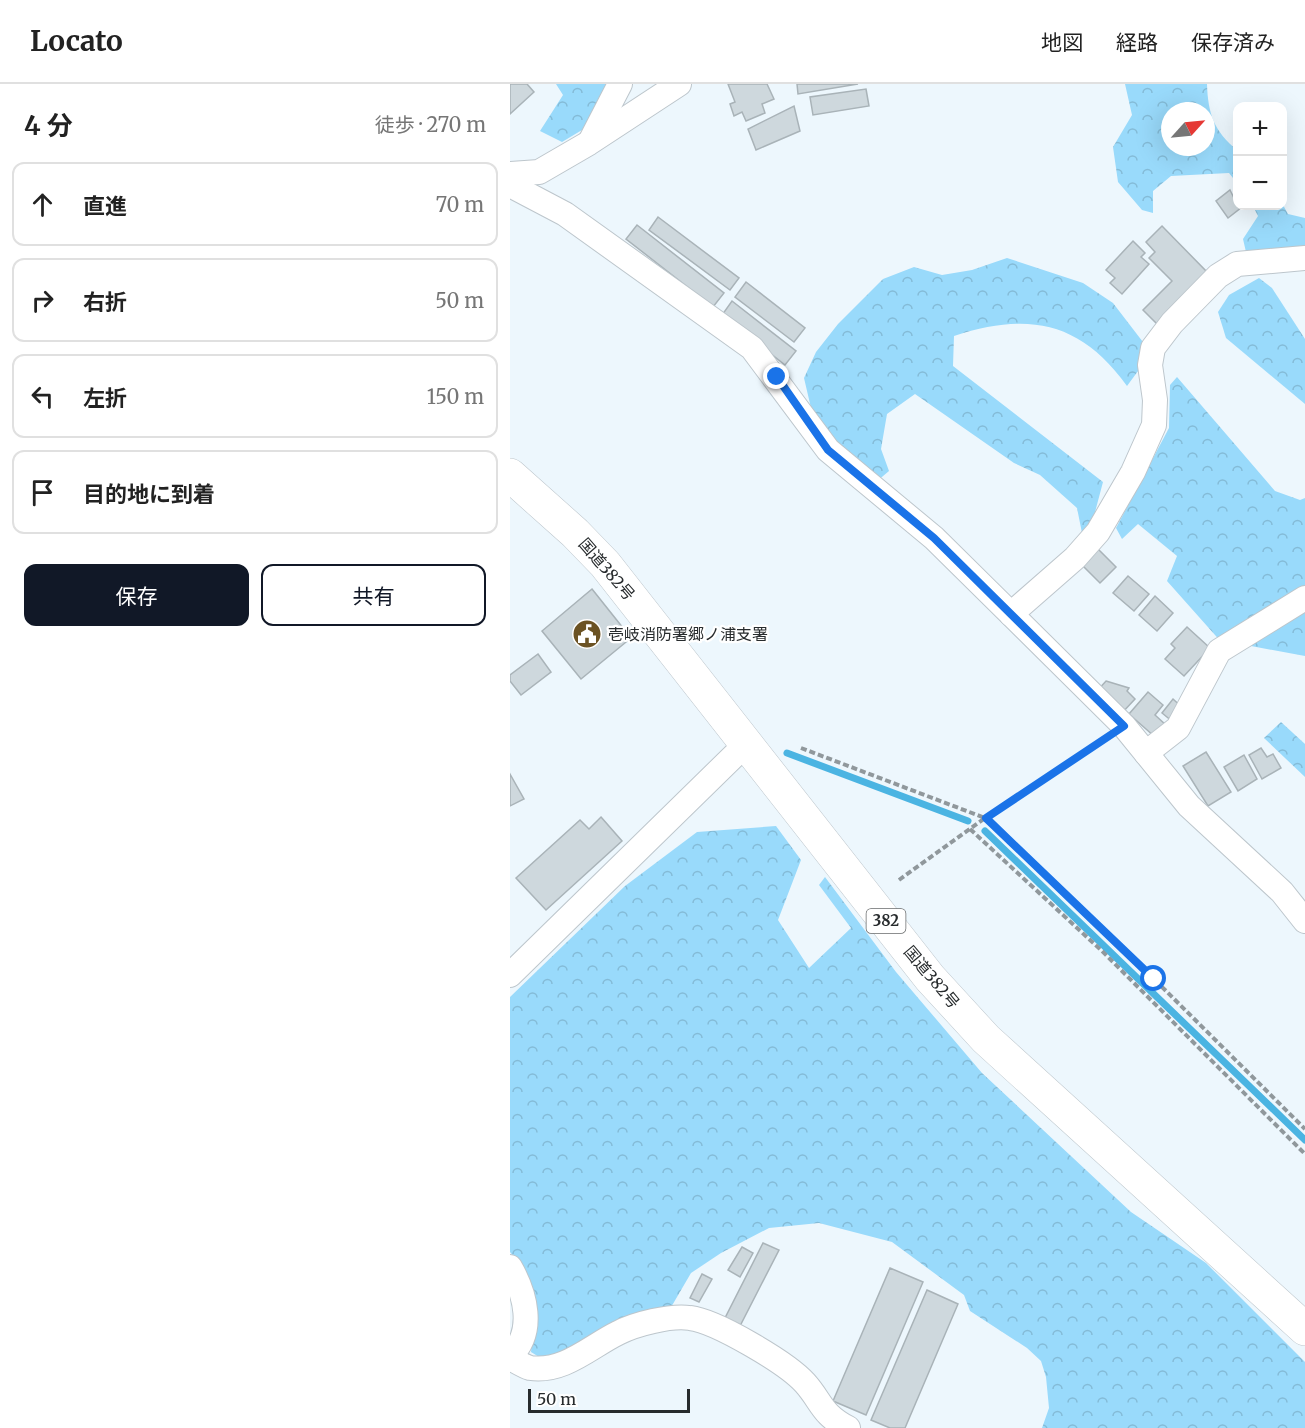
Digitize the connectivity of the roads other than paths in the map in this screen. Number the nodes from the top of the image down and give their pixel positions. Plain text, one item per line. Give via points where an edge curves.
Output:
1 (620, 84) edge
2 (679, 84) edge
3 (589, 143) junction
4 (510, 174) edge
5 (510, 185) edge
6 (1305, 258) edge
7 (510, 475) edge
8 (1305, 598) edge
9 (1011, 614) junction
10 (746, 744) junction
11 (1146, 753) junction
12 (1305, 921) edge
13 (510, 975) edge
14 (510, 1267) edge
15 (1305, 1329) edge
16 (510, 1357) edge
17 (848, 1428) edge

1 - 3 street
2 - 3 street
3 - 4 street via 539,172
5 - 9 street via 565,214 752,348 828,450 934,538
6 - 9 street via 1237,264 1218,276 1172,323 1153,348 1150,365 1154,425 1133,472 1098,532 1075,558
7 - 10 highway, 国道382号 / 382 via 604,564
8 - 11 street via 1219,651 1178,728
9 - 11 street via 1124,726
10 - 13 street
10 - 15 highway, 国道382号 / 382 via 930,978 986,1039
11 - 12 street via 1189,806 1282,892
14 - 16 street via 520,1284 527,1312 519,1347
16 - 17 street via 528,1367 550,1366 571,1361 619,1332 644,1323 688,1317 711,1323 787,1367 805,1383 823,1411

